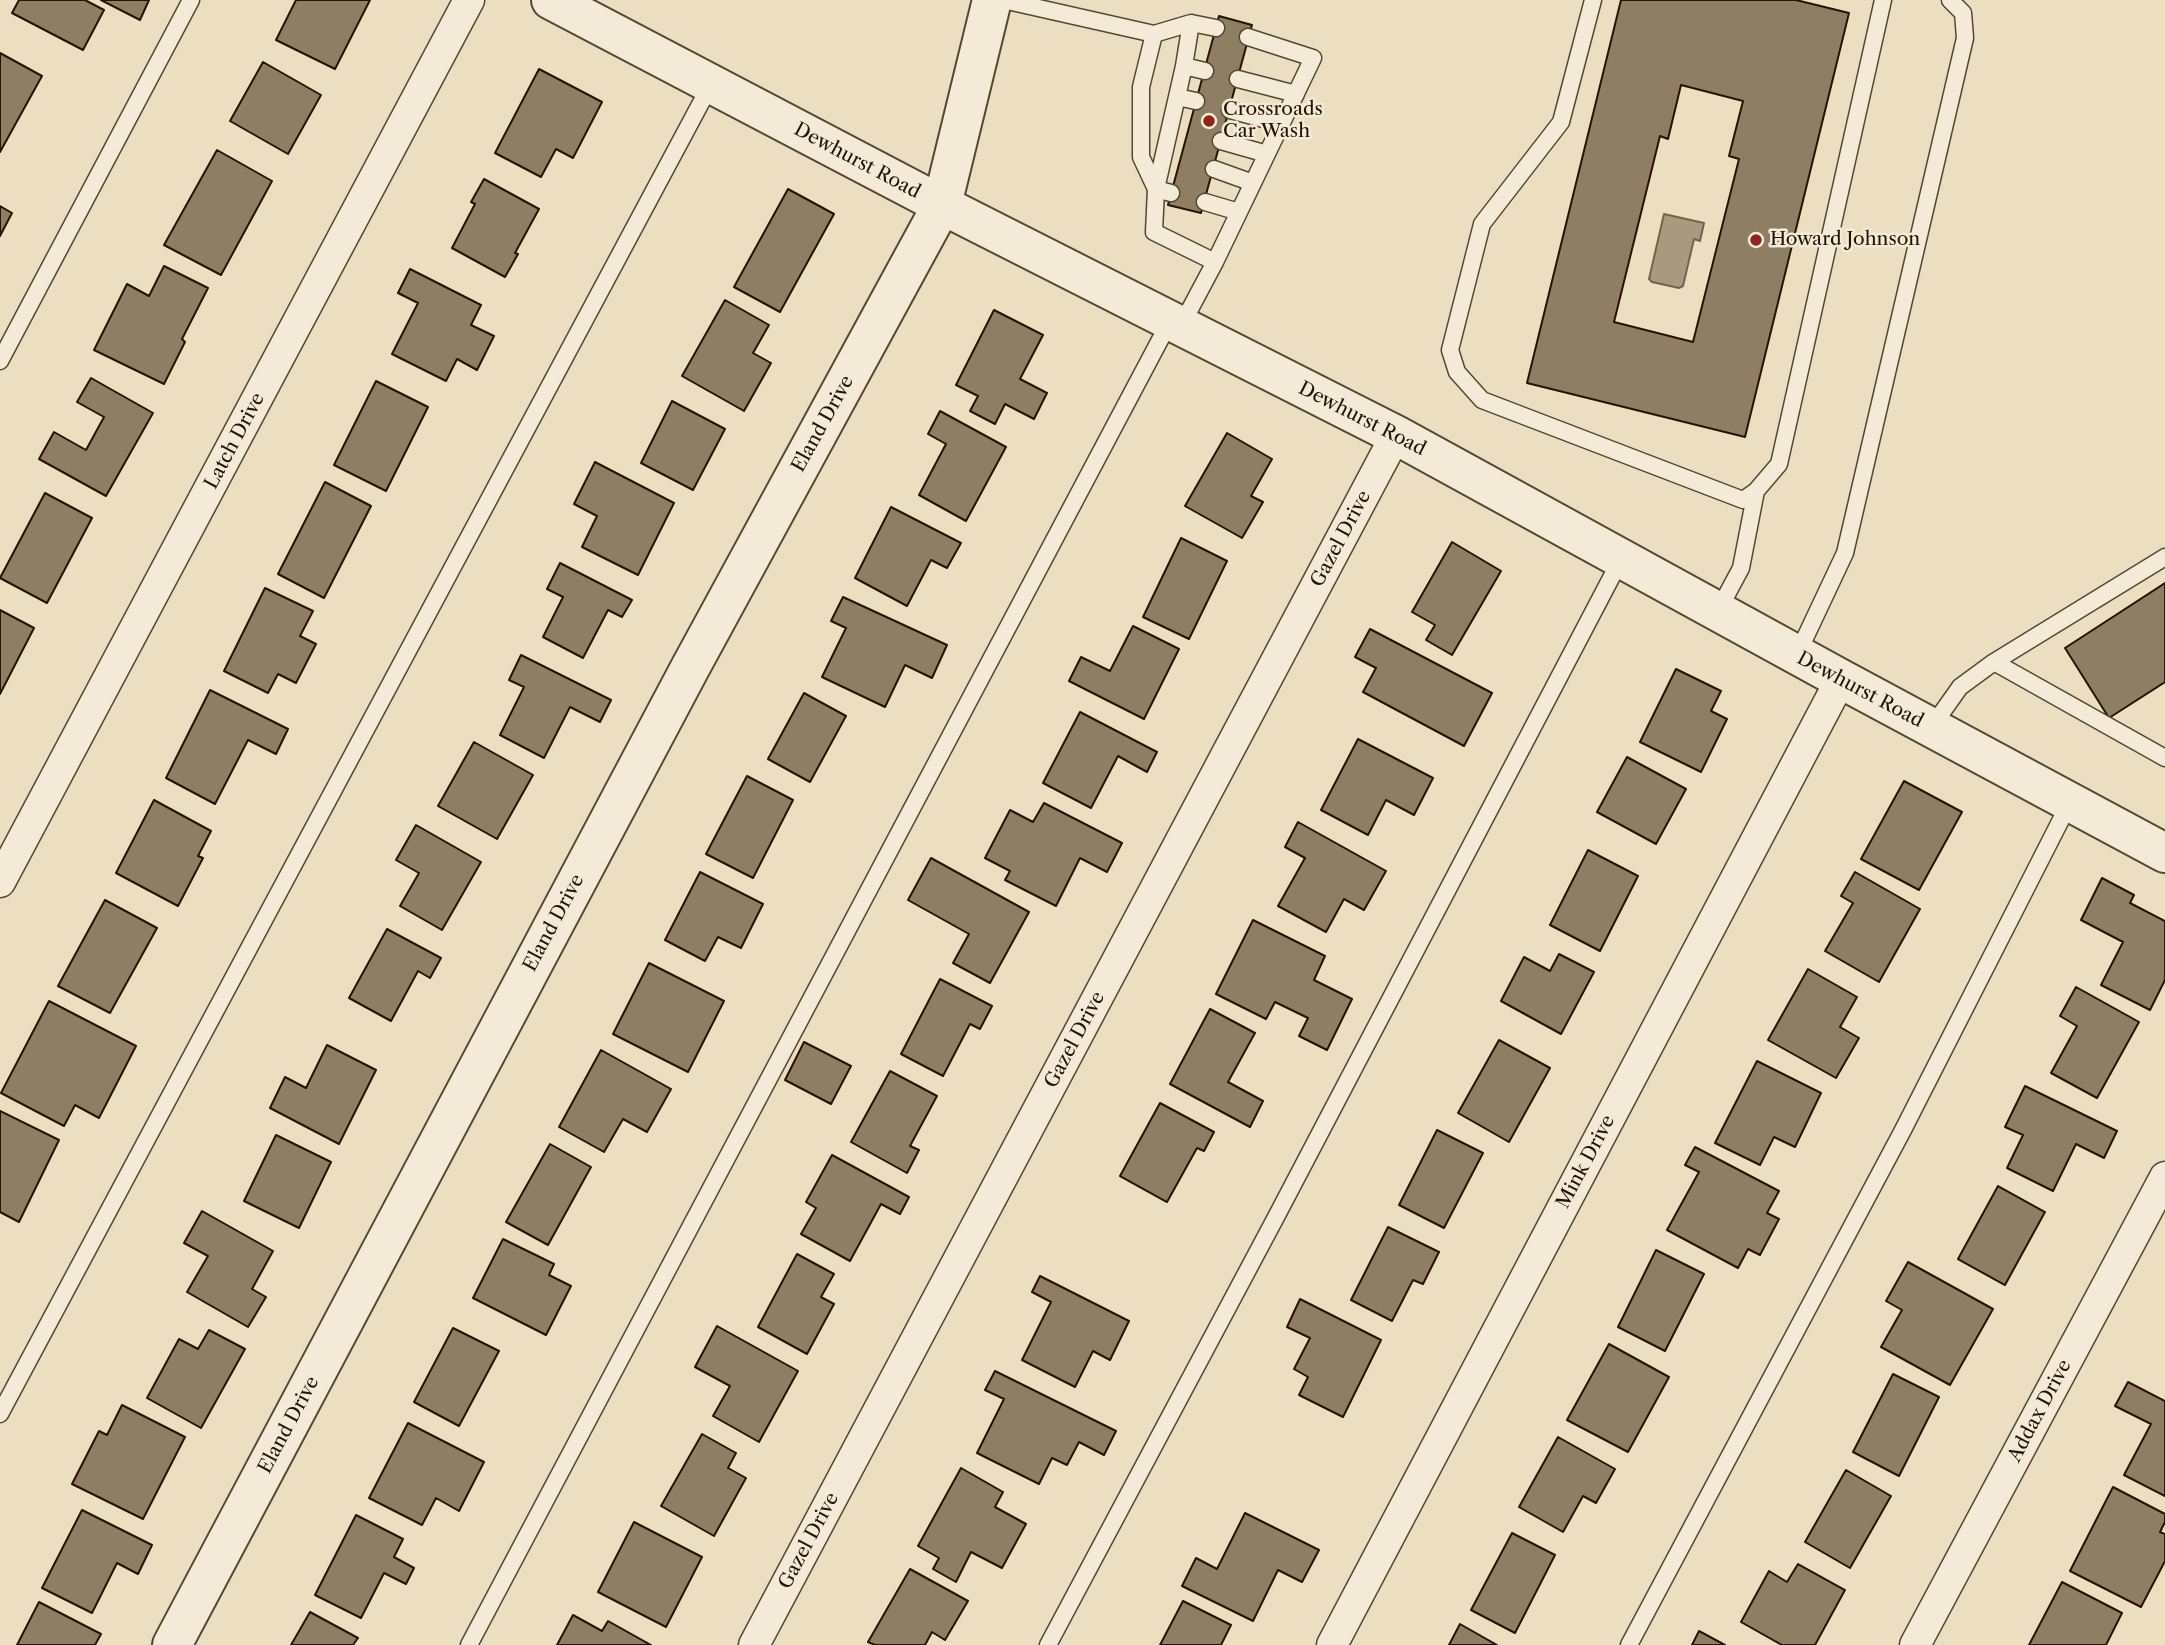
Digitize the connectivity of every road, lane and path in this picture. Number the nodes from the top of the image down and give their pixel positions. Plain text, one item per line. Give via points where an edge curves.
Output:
1 (191, 0) edge
2 (469, 0) edge
3 (551, 0) edge
4 (992, 0) edge
5 (1003, 0) edge
6 (1593, 0) edge
7 (1883, 0) edge
8 (1950, 0) edge
9 (1191, 23) junction
10 (1216, 28) dead end
11 (1154, 34) junction
12 (1248, 37) dead end
13 (1184, 66) junction
14 (1205, 71) dead end
15 (1238, 79) dead end
16 (711, 84) junction
17 (1296, 94) junction
18 (1177, 97) junction
19 (1196, 101) dead end
20 (1230, 110) dead end
21 (1282, 124) junction
22 (1171, 129) junction
23 (1188, 133) dead end
24 (1221, 141) dead end
25 (1267, 154) junction
26 (1214, 169) dead end
27 (1253, 183) junction
28 (1164, 191) junction
29 (1205, 202) dead end
30 (942, 205) junction
31 (1239, 212) junction
32 (1215, 262) junction
33 (1176, 323) junction
34 (0, 361) edge
35 (1396, 435) junction
36 (1756, 491) junction
37 (2165, 557) edge
38 (1621, 559) junction
39 (1717, 612) junction
40 (1797, 655) junction
41 (1994, 662) junction
42 (1841, 679) junction
43 (1931, 728) junction
44 (2165, 758) edge
45 (2070, 802) junction
46 (2165, 853) edge
47 (0, 882) edge
48 (2165, 1178) edge
49 (0, 1414) edge
50 (172, 1645) edge
51 (469, 1645) edge
52 (754, 1645) edge
53 (1048, 1645) edge
54 (1332, 1645) edge
55 (1629, 1645) edge
56 (1915, 1645) edge

1 - 34 lane
2 - 47 street, Latch Drive
3 - 16 street, Dewhurst Road
4 - 30 street, Eland Drive
5 - 11 lane
6 - 36 lane via 1561,122 1482,225 1450,350 1457,372 1482,400 1742,500
7 - 36 lane via 1779,464
8 - 40 lane via 1963,13 1965,38 1845,553
9 - 10 lane
9 - 11 lane
9 - 13 lane
11 - 28 lane via 1142,87 1141,157
12 - 17 lane via 1313,58
13 - 14 lane
13 - 18 lane
15 - 17 lane
16 - 30 street, Dewhurst Road
16 - 49 lane
17 - 21 lane
18 - 19 lane
18 - 22 lane
20 - 21 lane
21 - 25 lane
22 - 23 lane
22 - 28 lane via 1173,158
24 - 25 lane
25 - 27 lane
26 - 27 lane
27 - 31 lane
28 - 32 lane via 1154,232
29 - 31 lane
30 - 33 street, Dewhurst Road
30 - 50 street, Eland Drive via 690,667
31 - 32 lane
32 - 33 lane
33 - 35 street, Dewhurst Road
33 - 51 lane
35 - 38 street, Dewhurst Road
35 - 52 street, Gazel Drive
36 - 39 lane via 1741,568
37 - 41 lane
38 - 39 street, Dewhurst Road
38 - 53 lane
39 - 40 street, Dewhurst Road
40 - 42 street, Dewhurst Road
41 - 43 lane via 1960,687
41 - 44 lane
42 - 43 street, Dewhurst Road
42 - 54 street, Mink Drive
43 - 45 street, Dewhurst Road
45 - 46 street, Dewhurst Road
45 - 55 lane via 1903,1130
48 - 56 street, Addax Drive

